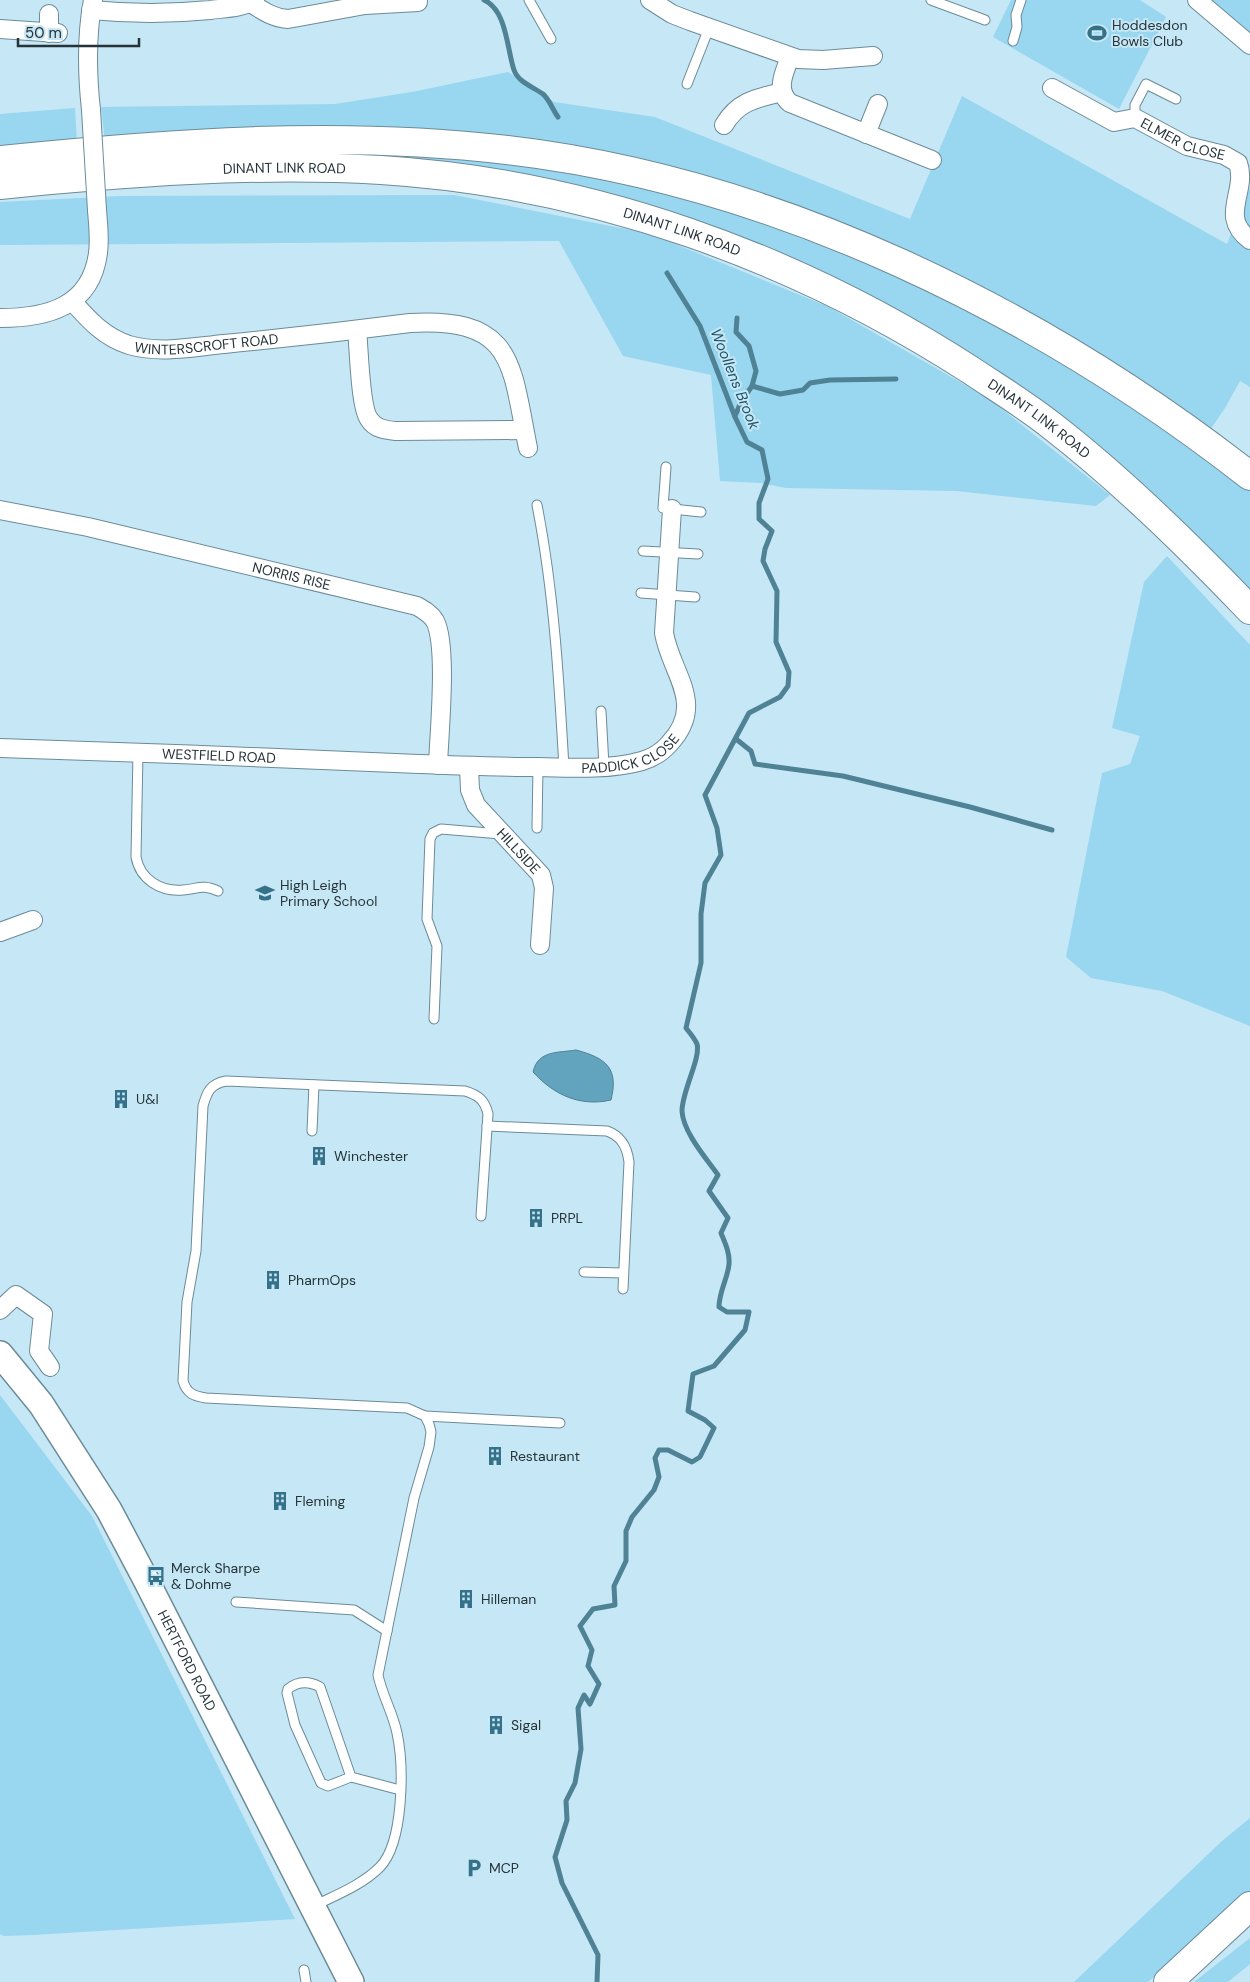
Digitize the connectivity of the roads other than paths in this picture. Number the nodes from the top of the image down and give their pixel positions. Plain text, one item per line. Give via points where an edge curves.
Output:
1 (529, 0) edge
2 (650, 0) edge
3 (931, 0) edge
4 (1021, 0) edge
5 (1197, 0) edge
6 (253, 1) edge
7 (418, 2) dead end
8 (92, 5) edge
9 (332, 5) edge
10 (49, 14) dead end
11 (985, 20) dead end
12 (709, 28) junction
13 (0, 29) edge
14 (550, 38) dead end
15 (1014, 41) dead end
16 (1250, 45) edge
17 (873, 56) dead end
18 (790, 57) junction
19 (687, 84) dead end
20 (1052, 88) dead end
21 (782, 92) junction
22 (1176, 99) dead end
23 (878, 104) dead end
24 (1136, 118) junction
25 (724, 125) dead end
26 (866, 134) junction
27 (0, 160) edge
28 (932, 160) dead end
29 (0, 185) edge
30 (1250, 240) edge
31 (72, 301) junction
32 (0, 318) edge
33 (357, 330) junction
34 (524, 430) junction
35 (528, 448) dead end
36 (666, 467) dead end
37 (1250, 476) edge
38 (537, 505) dead end
39 (672, 509) junction
40 (0, 510) edge
41 (701, 512) dead end
42 (644, 551) dead end
43 (669, 552) junction
44 (698, 554) dead end
45 (641, 593) dead end
46 (666, 595) junction
47 (694, 597) dead end
48 (1250, 610) edge
49 (600, 711) dead end
50 (0, 748) edge
51 (138, 752) junction
52 (438, 765) junction
53 (604, 766) junction
54 (469, 767) junction
55 (538, 767) junction
56 (564, 768) junction
57 (537, 828) dead end
58 (502, 834) junction
59 (218, 891) dead end
60 (33, 920) dead end
61 (0, 932) edge
62 (540, 945) dead end
63 (434, 1019) dead end
64 (314, 1085) junction
65 (487, 1126) junction
66 (312, 1131) dead end
67 (482, 1216) dead end
68 (584, 1272) dead end
69 (623, 1273) junction
70 (623, 1290) dead end
71 (0, 1310) edge
72 (0, 1354) edge
73 (50, 1367) dead end
74 (425, 1416) junction
75 (560, 1423) dead end
76 (236, 1602) dead end
77 (387, 1631) junction
78 (351, 1777) junction
79 (400, 1790) junction
80 (314, 1906) junction
81 (1250, 1906) edge
82 (1250, 1923) edge
83 (304, 1970) dead end
84 (306, 1982) edge
85 (351, 1982) edge
86 (1168, 1982) edge
87 (1176, 1982) edge

1 - 14 lane
2 - 12 street via 672,14
3 - 11 lane
4 - 15 lane
5 - 16 street
6 - 8 street via 232,8 160,14 139,14
6 - 9 street via 269,15 278,18 300,18
7 - 9 street
8 - 31 street, bridge via 87,49 99,243 96,262 87,283
10 - 13 street via 54,33
12 - 18 street
12 - 19 lane
17 - 18 street via 814,60
18 - 21 street
20 - 24 street, ELMER CLOSE via 1114,122
21 - 25 street via 740,105
21 - 26 street via 784,98 796,106
22 - 24 lane via 1146,84 1136,105
23 - 26 street
24 - 30 street, ELMER CLOSE via 1187,146 1224,155 1238,163 1242,172 1234,215 1240,233
26 - 28 street
27 - 37 main road, DINANT LINK ROAD via 240,142 389,141 508,150 647,175 726,196 803,224 864,248 981,302 1091,364
29 - 48 main road, DINANT LINK ROAD via 146,172 241,168 382,170 553,195 698,236 772,264 846,298 1001,390 1051,425 1108,472
31 - 32 street via 41,315
31 - 33 street, WINTERSCROFT ROAD via 107,335 127,344 151,349
33 - 34 street, WINTERSCROFT ROAD via 432,322 462,325 484,334 508,362 516,383
33 - 34 street via 364,408 374,425 396,431
34 - 35 street, WINTERSCROFT ROAD
36 - 39 lane via 663,508
38 - 56 lane via 553,600
39 - 41 lane
39 - 43 street, PADDICK CLOSE
40 - 52 street, NORRIS RISE via 88,527 423,609 435,621 441,644
42 - 43 lane
43 - 44 lane
43 - 46 street, PADDICK CLOSE
45 - 46 lane
46 - 47 lane
46 - 53 street, PADDICK CLOSE via 665,643 685,691 686,706 680,728 669,744 654,756 642,761
49 - 53 lane
50 - 51 street, WESTFIELD ROAD
51 - 52 street, WESTFIELD ROAD
51 - 59 lane via 135,851 141,872 164,888 201,887
52 - 54 street, PADDICK CLOSE
53 - 56 street, PADDICK CLOSE
54 - 55 street, PADDICK CLOSE
54 - 58 street, HILLSIDE via 472,799
55 - 56 street, PADDICK CLOSE
55 - 57 lane
58 - 62 street, HILLSIDE via 536,868 543,882
58 - 63 lane via 441,829 433,832 430,839 427,919 437,946
60 - 61 street
64 - 65 lane via 465,1091 482,1099 488,1114
64 - 66 lane
64 - 74 lane via 226,1080 217,1082 206,1098 196,1251 187,1302 185,1388 190,1394 206,1398 407,1408
65 - 67 lane
65 - 69 lane via 617,1134 626,1147 629,1162
68 - 69 lane
69 - 70 lane
71 - 73 street via 16,1295 43,1314 39,1351
72 - 80 main road, HERTFORD ROAD via 41,1404 109,1510
74 - 75 lane
74 - 77 lane via 431,1432
76 - 77 lane via 354,1610
77 - 79 lane via 378,1675 397,1732
78 - 78 lane via 328,1786 321,1783 295,1725 287,1693 295,1684 312,1682 320,1686
78 - 79 lane
79 - 80 lane via 392,1844 380,1867 363,1881
80 - 85 main road, HERTFORD ROAD
81 - 86 main road
82 - 87 main road
83 - 84 lane

